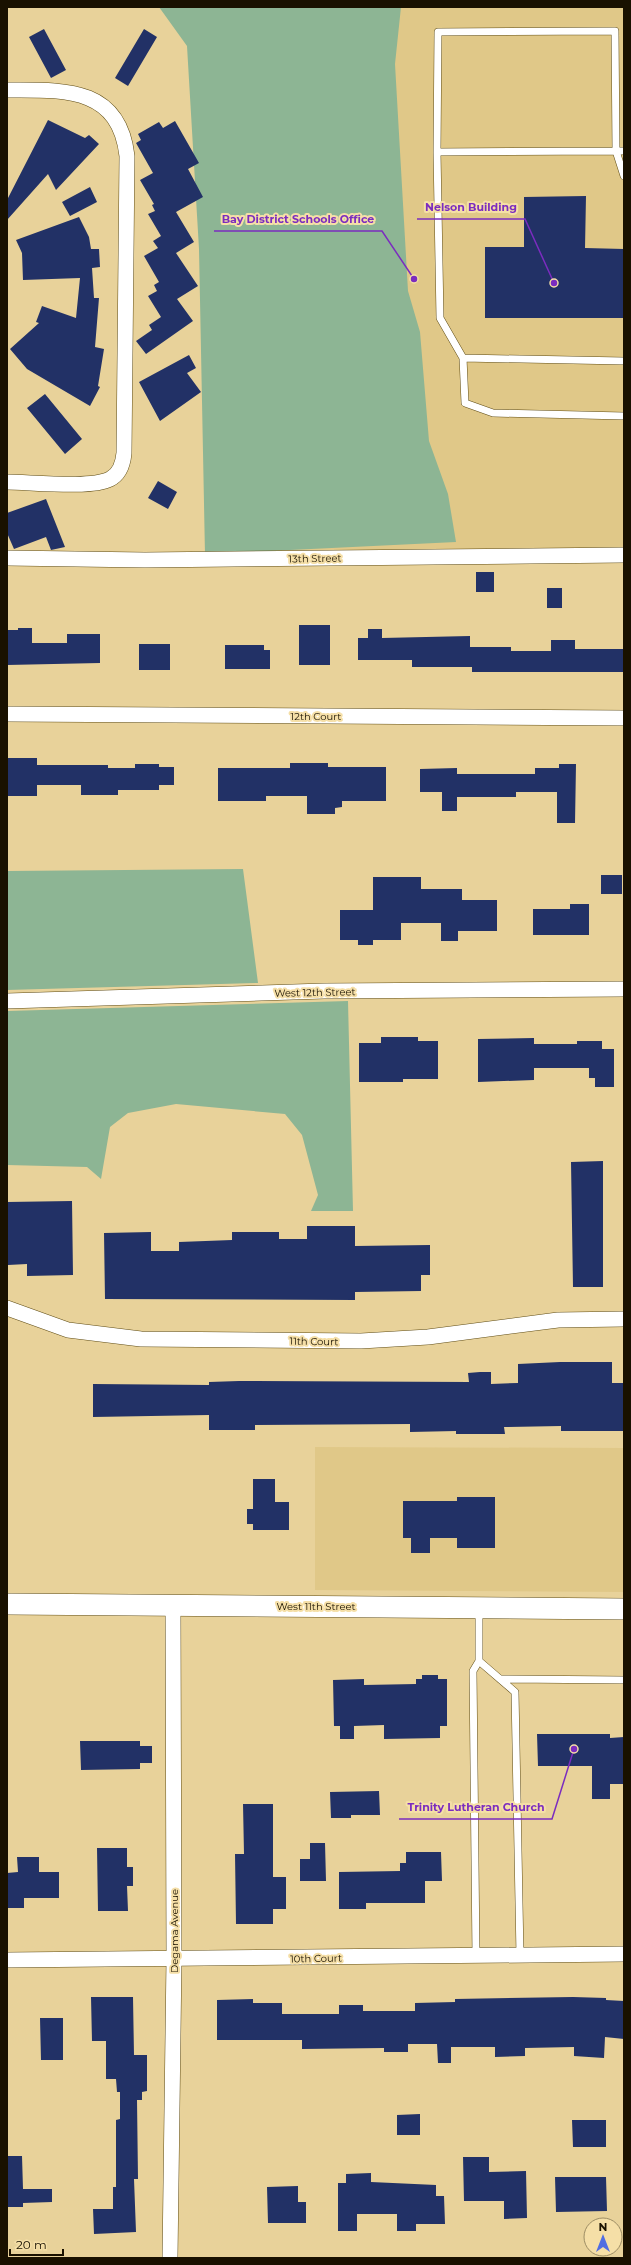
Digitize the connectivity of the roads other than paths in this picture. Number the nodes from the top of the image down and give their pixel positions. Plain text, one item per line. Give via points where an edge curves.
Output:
1 (7, 90) edge
2 (616, 151) junction
3 (624, 151) edge
4 (437, 152) junction
5 (624, 176) edge
6 (463, 358) junction
7 (624, 361) edge
8 (624, 416) edge
9 (7, 482) edge
10 (624, 555) edge
11 (7, 558) edge
12 (7, 714) edge
13 (624, 718) edge
14 (624, 989) edge
15 (7, 1001) edge
16 (7, 1308) edge
17 (624, 1319) edge
18 (7, 1604) edge
19 (172, 1605) junction
20 (479, 1607) junction
21 (624, 1609) edge
22 (479, 1661) junction
23 (500, 1680) junction
24 (624, 1680) edge
25 (624, 1954) edge
26 (520, 1955) junction
27 (476, 1956) junction
28 (174, 1959) junction
29 (7, 1960) edge
30 (170, 2258) edge

1 - 9 street via 72,94 101,103 110,111 121,128 128,156 124,453 121,467 110,479 92,483
2 - 3 lane
2 - 4 lane
2 - 4 lane via 615,31 438,32
2 - 5 lane
4 - 6 lane via 440,318
6 - 7 lane
6 - 8 lane via 465,403 493,413
10 - 11 street, 13th Street via 145,560
12 - 13 street, 12th Court
14 - 15 street, West 12th Street via 324,991
16 - 17 street, 11th Court via 68,1330 141,1339 361,1341 428,1337 558,1320
18 - 19 main road, West 11th Street
19 - 20 main road, West 11th Street
19 - 28 street, Degama Avenue
20 - 21 main road, West 11th Street
20 - 22 lane
22 - 23 lane
22 - 27 lane via 473,1671
23 - 24 lane
23 - 26 lane via 515,1692
25 - 26 street, 10th Court
26 - 27 street, 10th Court
27 - 28 street, 10th Court
28 - 29 street, 10th Court
28 - 30 street, Degama Avenue

